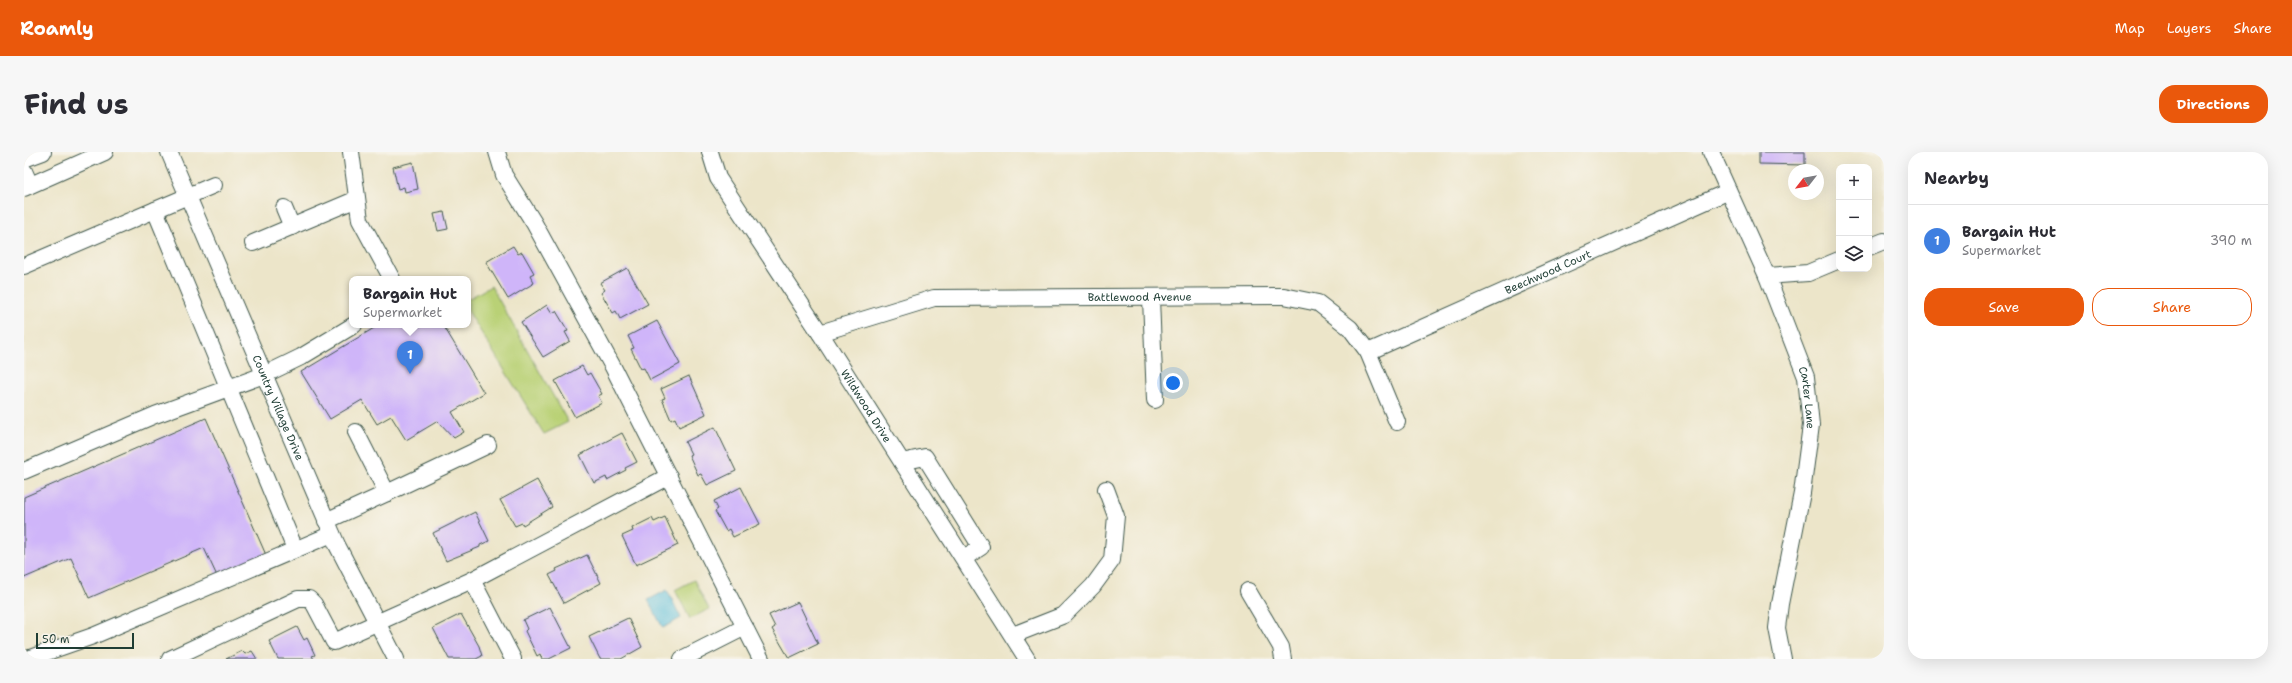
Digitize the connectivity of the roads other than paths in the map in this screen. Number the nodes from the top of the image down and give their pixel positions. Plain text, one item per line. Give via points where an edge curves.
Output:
1 (43, 152) edge
2 (105, 152) edge
3 (169, 152) edge
4 (351, 152) edge
5 (497, 152) edge
6 (710, 152) edge
7 (1711, 152) edge
8 (24, 159) edge
9 (26, 181) edge
10 (214, 185) dead end
11 (1728, 192) junction
12 (188, 196) junction
13 (357, 199) junction
14 (284, 208) dead end
15 (155, 210) junction
16 (292, 227) junction
17 (1884, 241) edge
18 (253, 243) dead end
19 (1872, 247) edge
20 (1836, 261) edge
21 (24, 266) edge
22 (390, 276) edge
23 (1767, 276) junction
24 (1151, 298) junction
25 (349, 328) edge
26 (820, 333) junction
27 (1368, 352) junction
28 (264, 375) junction
29 (229, 388) junction
30 (1155, 400) dead end
31 (1397, 422) dead end
32 (356, 432) dead end
33 (488, 445) dead end
34 (902, 462) junction
35 (25, 467) edge
36 (669, 476) junction
37 (1106, 489) dead end
38 (387, 493) junction
39 (329, 527) junction
40 (295, 550) junction
41 (964, 558) junction
42 (472, 580) junction
43 (1248, 591) dead end
44 (377, 624) junction
45 (745, 627) junction
46 (1013, 635) junction
47 (27, 659) edge
48 (170, 659) edge
49 (396, 659) edge
50 (513, 659) edge
51 (682, 659) edge
52 (761, 659) edge
53 (1027, 659) edge
54 (1283, 659) edge
55 (1783, 659) edge

1 - 8 street
2 - 9 street
3 - 12 street, Country Village Drive
4 - 13 street
5 - 36 street via 504,175 534,223 613,367
6 - 26 street, Wildwood Drive via 718,178
7 - 11 street, Carter Lane
10 - 12 street
11 - 23 street, Carter Lane
11 - 27 street, Beechwood Court
12 - 15 street
12 - 28 street, Country Village Drive
13 - 16 street
13 - 22 street via 360,220
14 - 16 street
15 - 21 street
15 - 29 street
16 - 18 street
17 - 19 street
20 - 23 street via 1808,272
23 - 55 street, Carter Lane via 1806,377 1810,425 1802,493 1777,628
24 - 26 street, Battlewood Avenue via 934,298
24 - 27 street, Battlewood Avenue via 1284,296 1318,303 1350,328
24 - 30 street
25 - 28 street via 301,357
26 - 34 street, Wildwood Drive
27 - 31 street, Battlewood Avenue
28 - 29 street
28 - 39 street, Country Village Drive
29 - 35 street
29 - 40 street
32 - 38 street
33 - 38 street
34 - 41 street, Wildwood Drive
34 - 41 street via 925,456 981,547
36 - 42 street
36 - 45 street
37 - 46 street via 1116,516 1112,560 1093,586 1064,615
38 - 39 street
39 - 40 street
39 - 44 street, Country Village Drive
40 - 47 street via 93,636
41 - 46 street, Wildwood Drive
42 - 44 street
42 - 50 street
43 - 54 street via 1281,647
44 - 48 street via 334,642 314,604 309,599 298,599
44 - 49 street, Country Village Drive
45 - 51 street
45 - 52 street
46 - 53 street, Wildwood Drive

